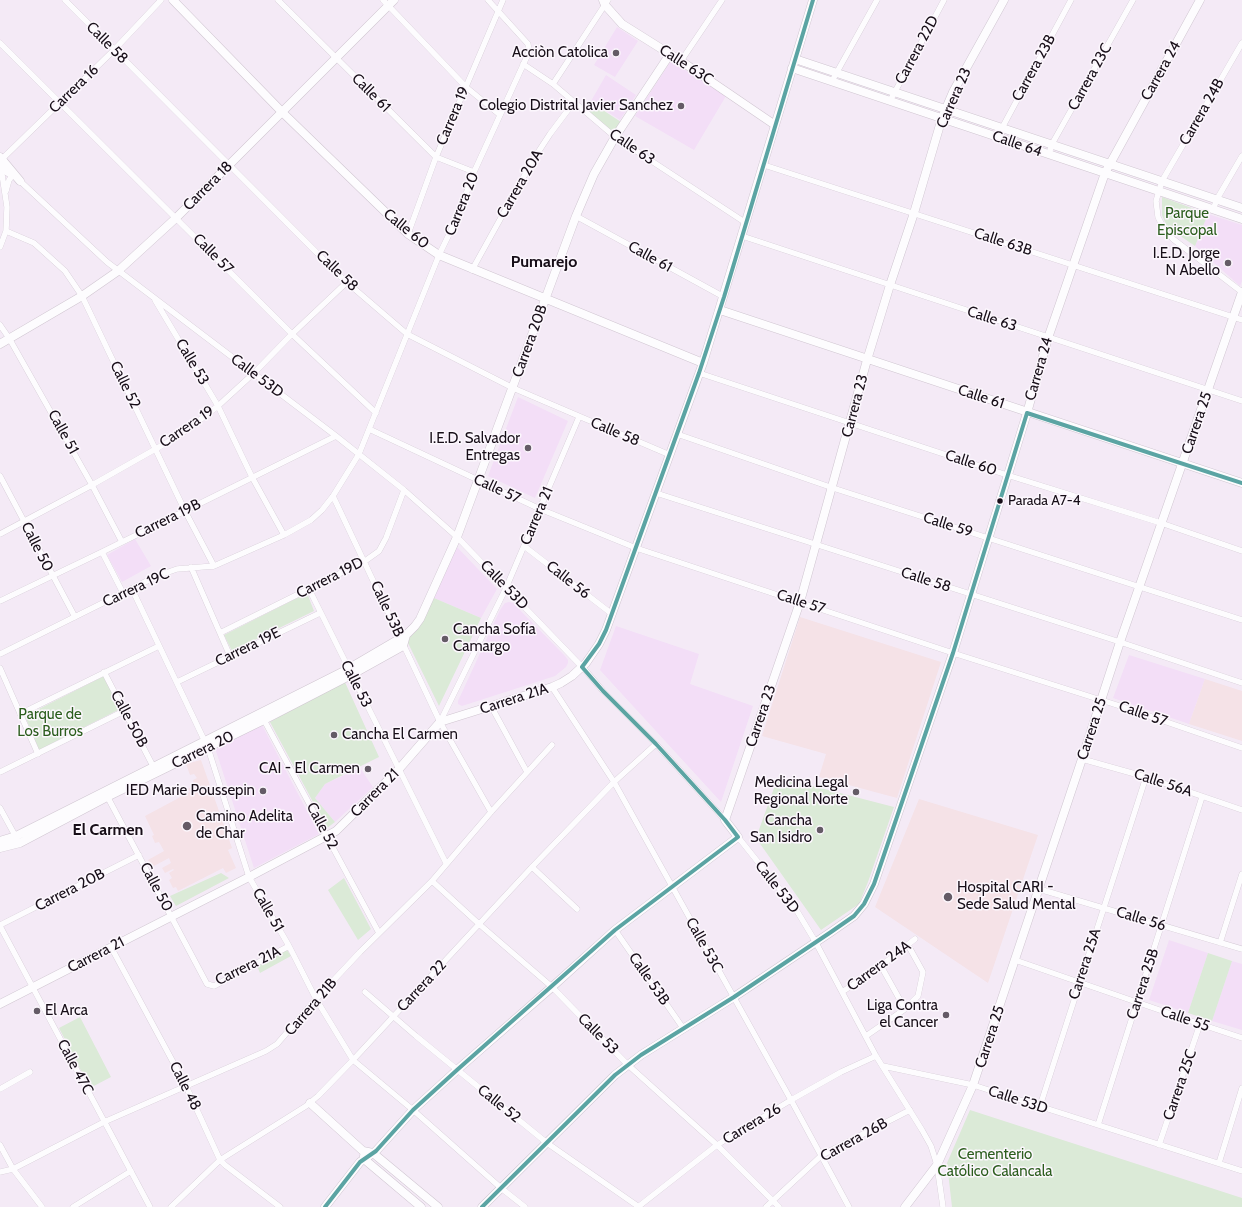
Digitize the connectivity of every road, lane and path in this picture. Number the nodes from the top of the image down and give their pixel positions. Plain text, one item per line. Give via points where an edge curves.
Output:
1 (65, 0) edge
2 (162, 0) edge
3 (173, 0) edge
4 (278, 0) edge
5 (488, 0) edge
6 (503, 0) edge
7 (722, 0) edge
8 (812, 0) edge
9 (877, 0) edge
10 (944, 0) edge
11 (1004, 0) edge
12 (1071, 0) edge
13 (1133, 0) edge
14 (1200, 0) edge
15 (388, 2) edge
16 (605, 2) edge
17 (498, 11) junction
18 (0, 43) edge
19 (1242, 43) edge
20 (114, 50) junction
21 (670, 54) junction
22 (336, 58) junction
23 (795, 59) junction
24 (681, 61) junction
25 (523, 64) junction
26 (792, 68) junction
27 (838, 73) junction
28 (832, 81) junction
29 (553, 84) junction
30 (466, 87) junction
31 (894, 92) junction
32 (890, 101) junction
33 (574, 102) junction
34 (60, 103) junction
35 (946, 109) junction
36 (282, 112) junction
37 (500, 116) junction
38 (942, 118) junction
39 (775, 125) junction
40 (1002, 128) junction
41 (615, 137) junction
42 (998, 137) junction
43 (1052, 144) junction
44 (1049, 154) junction
45 (1242, 156) edge
46 (436, 157) junction
47 (1, 163) edge
48 (1110, 164) junction
49 (229, 165) junction
50 (764, 165) junction
51 (474, 172) junction
52 (1105, 173) junction
53 (13, 175) junction
54 (20, 181) junction
55 (1162, 181) junction
56 (1158, 191) junction
57 (6, 197) junction
58 (1217, 199) junction
59 (1242, 208) edge
60 (1213, 210) junction
61 (914, 213) junction
62 (576, 216) junction
63 (176, 218) junction
64 (1242, 219) edge
65 (746, 223) junction
66 (6, 231) junction
67 (408, 234) junction
68 (742, 236) junction
69 (0, 247) edge
70 (439, 255) junction
71 (1073, 265) junction
72 (472, 270) junction
73 (118, 271) junction
74 (347, 282) junction
75 (890, 285) junction
76 (1242, 292) edge
77 (82, 296) junction
78 (153, 297) junction
79 (724, 297) junction
80 (546, 298) junction
81 (720, 310) junction
82 (1233, 317) junction
83 (1242, 320) edge
84 (0, 325) edge
85 (292, 334) junction
86 (407, 334) junction
87 (10, 338) junction
88 (1048, 338) junction
89 (0, 344) edge
90 (867, 360) junction
91 (703, 363) junction
92 (254, 373) junction
93 (699, 374) junction
94 (514, 388) junction
95 (1208, 389) junction
96 (1242, 401) edge
97 (218, 406) junction
98 (1027, 412) junction
99 (376, 413) junction
100 (579, 417) junction
101 (851, 423) junction
102 (369, 429) junction
103 (677, 434) junction
104 (336, 436) junction
105 (155, 448) junction
106 (359, 454) junction
107 (670, 455) junction
108 (1182, 464) junction
109 (1007, 475) junction
110 (0, 476) edge
111 (252, 477) junction
112 (478, 480) junction
113 (1242, 483) edge
114 (92, 485) junction
115 (833, 488) junction
116 (404, 490) junction
117 (656, 493) junction
118 (333, 496) junction
119 (540, 509) junction
120 (185, 511) junction
121 (24, 521) junction
122 (1161, 523) junction
123 (0, 534) edge
124 (284, 535) junction
125 (458, 537) junction
126 (987, 538) junction
127 (122, 542) junction
128 (817, 544) junction
129 (524, 546) junction
130 (636, 548) junction
131 (1242, 551) edge
132 (102, 552) junction
133 (365, 561) junction
134 (214, 566) junction
135 (192, 567) junction
136 (52, 576) junction
137 (1139, 587) junction
138 (506, 588) junction
139 (132, 589) junction
140 (309, 589) junction
141 (123, 593) junction
142 (971, 594) junction
143 (0, 601) edge
144 (800, 602) junction
145 (320, 613) junction
146 (612, 614) junction
147 (75, 617) junction
148 (1242, 620) edge
149 (220, 633) junction
150 (404, 636) junction
151 (1120, 642) junction
152 (159, 646) junction
153 (403, 646) junction
154 (1, 652) edge
155 (953, 653) junction
156 (230, 656) junction
157 (582, 667) junction
158 (0, 668) edge
159 (104, 672) junction
160 (350, 672) junction
161 (177, 682) junction
162 (1242, 683) edge
163 (552, 687) junction
164 (1101, 700) junction
165 (491, 706) junction
166 (124, 711) junction
167 (20, 714) junction
168 (264, 720) junction
169 (440, 722) junction
170 (206, 744) junction
171 (656, 744) junction
172 (552, 745) dead end
173 (1242, 748) edge
174 (38, 754) junction
175 (1082, 759) junction
176 (153, 766) junction
177 (399, 769) junction
178 (0, 772) edge
179 (527, 772) junction
180 (1146, 777) junction
181 (614, 782) junction
182 (106, 794) junction
183 (1202, 797) junction
184 (0, 808) edge
185 (1242, 810) edge
186 (491, 812) junction
187 (725, 820) junction
188 (327, 836) junction
189 (738, 837) junction
190 (18, 840) junction
191 (0, 841) edge
192 (0, 848) edge
193 (139, 855) junction
194 (446, 864) junction
195 (532, 867) junction
196 (1242, 874) edge
197 (249, 877) junction
198 (432, 880) junction
199 (672, 887) junction
200 (1039, 889) junction
201 (1104, 908) junction
202 (577, 909) dead end
203 (171, 916) junction
204 (479, 924) junction
205 (1161, 925) junction
206 (0, 926) edge
207 (616, 930) junction
208 (379, 932) junction
209 (915, 940) dead end
210 (815, 941) junction
211 (1220, 943) junction
212 (908, 945) junction
213 (289, 946) junction
214 (111, 947) junction
215 (1242, 949) edge
216 (1015, 960) junction
217 (881, 966) junction
218 (1080, 982) junction
219 (207, 984) joint
220 (552, 987) junction
221 (33, 988) junction
222 (365, 992) dead end
223 (842, 992) junction
224 (734, 997) junction
225 (316, 999) junction
226 (1137, 1002) junction
227 (0, 1004) edge
228 (905, 1009) junction
229 (393, 1017) junction
230 (1200, 1024) junction
231 (683, 1028) junction
232 (866, 1036) junction
233 (1242, 1038) edge
234 (876, 1056) junction
235 (353, 1060) junction
236 (628, 1065) junction
237 (883, 1066) junction
238 (457, 1070) junction
239 (30, 1072) dead end
240 (973, 1085) junction
241 (186, 1086) junction
242 (1242, 1088) edge
243 (0, 1089) edge
244 (791, 1100) junction
245 (310, 1104) junction
246 (1040, 1106) junction
247 (413, 1110) junction
248 (910, 1110) junction
249 (104, 1122) junction
250 (1098, 1125) junction
251 (547, 1143) junction
252 (0, 1145) edge
253 (717, 1145) junction
254 (1159, 1145) junction
255 (373, 1153) junction
256 (364, 1155) junction
257 (822, 1155) junction
258 (220, 1160) junction
259 (1219, 1163) junction
260 (937, 1165) junction
261 (13, 1169) junction
262 (131, 1171) junction
263 (1242, 1171) edge
264 (0, 1172) edge
265 (501, 1188) junction
266 (772, 1200) junction
267 (42, 1207) edge
268 (73, 1207) edge
269 (150, 1207) edge
270 (171, 1207) edge
271 (280, 1207) edge
272 (325, 1207) edge
273 (422, 1207) edge
274 (438, 1207) edge
275 (482, 1207) edge
276 (525, 1207) edge
277 (639, 1207) edge
278 (766, 1207) edge
279 (779, 1207) edge
280 (849, 1207) edge
281 (905, 1207) edge
282 (943, 1207) edge

1 - 20 street, Calle 58
2 - 20 street, Carrera 16
3 - 36 street, Calle 60
4 - 22 street, Calle 61
5 - 17 street
6 - 17 street, Carrera 19
7 - 24 street
8 - 23 street
9 - 27 street
10 - 31 street, Carrera 22D
11 - 35 street, Carrera 23
12 - 40 street, Carrera 23B
13 - 43 street, Carrera 23C
14 - 48 street, Carrera 24
15 - 22 street, Carrera 18
15 - 30 street
16 - 21 street, Calle 63C via 622,24
16 - 29 street
17 - 25 street, Carrera 20 via 528,44 530,52
17 - 30 street, Carrera 19
18 - 34 street, Calle 57
19 - 55 street, Carrera 24B
20 - 34 street, Carrera 16
20 - 49 street, Calle 58
21 - 24 street, Calle 63C
21 - 41 street, Carrera 20B
22 - 36 street, Carrera 18
22 - 46 street, Calle 61
23 - 26 street
23 - 27 street, Calle 64
24 - 39 street, Calle 63C
25 - 29 street, Calle 63
25 - 37 street, Carrera 20
26 - 28 street, Calle 64
26 - 39 street
27 - 28 street
27 - 31 street, Calle 64
28 - 32 street, Calle 64
29 - 33 street, Calle 63
30 - 37 street
30 - 46 street, Carrera 19
31 - 32 street, Carrera 22D
31 - 35 street, Calle 64
32 - 38 street, Calle 64
33 - 41 street, Calle 63
33 - 72 street, Carrera 20A via 533,160
34 - 47 street, Carrera 16
34 - 63 street, Calle 57
35 - 38 street, Carrera 23
35 - 40 street, Calle 64
36 - 49 street, Carrera 18
36 - 67 street, Calle 60
37 - 51 street, Carrera 20
38 - 42 street, Calle 64
38 - 61 street, Carrera 23
39 - 50 street
40 - 42 street, Carrera 23B
40 - 43 street, Calle 64
41 - 62 street, Carrera 20B via 594,174
41 - 65 street, Calle 63
42 - 44 street, Calle 64
43 - 44 street, Carrera 23C
43 - 48 street, Calle 64
44 - 52 street, Calle 64
45 - 58 street
46 - 51 street, Calle 61
46 - 67 street, Carrera 19
47 - 53 street, Calle 53D
47 - 54 street, Calle 53D
47 - 57 street
48 - 52 street, Carrera 24
48 - 55 street, Calle 64
49 - 63 street, Carrera 18
49 - 74 street, Calle 58
50 - 61 street, Calle 63B
50 - 65 street
51 - 70 street, Carrera 20 via 458,216
52 - 56 street, Calle 64
52 - 71 street, Carrera 24
53 - 54 street, Calle 53D
53 - 57 street via 7,186
54 - 73 street, Calle 53D
55 - 56 street
55 - 58 street, Calle 64
56 - 60 street, Calle 64
56 - 76 street via 1158,217 1164,229 1173,239
57 - 66 street
58 - 59 street, Calle 64
58 - 60 street
60 - 64 street, Calle 64
61 - 71 street, Calle 63B
61 - 75 street, Carrera 23
62 - 79 street, Calle 61
62 - 80 street, Carrera 20B
63 - 73 street, Carrera 18
63 - 85 street, Calle 57
65 - 68 street
66 - 69 street
66 - 77 street, Calle 52 via 34,243 65,271
67 - 70 street, Calle 60
68 - 75 street, Calle 63
68 - 79 street
70 - 72 street, Calle 60
70 - 86 street, Carrera 20
71 - 82 street, Calle 63B
71 - 88 street, Carrera 24
72 - 80 street, Calle 60
73 - 77 street, Carrera 18
73 - 78 street, Calle 53D
74 - 85 street, Carrera 19
74 - 86 street, Calle 58
75 - 88 street, Calle 63
75 - 90 street, Carrera 23
76 - 82 street, Carrera 25
77 - 87 street, Carrera 18
77 - 105 street, Calle 52
78 - 92 street, Calle 53D
78 - 97 street, Calle 53
79 - 81 street
80 - 91 street, Calle 60
80 - 94 street, Carrera 20B
81 - 90 street, Calle 61
81 - 91 street
82 - 83 street, Calle 63B
82 - 95 street, Carrera 25
84 - 87 street, Calle 51
85 - 92 street, Carrera 19
85 - 99 street, Calle 57
86 - 94 street, Calle 58
86 - 99 street, Carrera 20
87 - 89 street, Carrera 18
87 - 114 street, Calle 51
88 - 95 street, Calle 63
88 - 98 street, Carrera 24
90 - 98 street, Calle 61
90 - 101 street, Carrera 23
91 - 93 street
92 - 97 street, Carrera 19
92 - 104 street, Calle 53D
93 - 101 street, Calle 60
93 - 103 street
94 - 100 street, Calle 58
94 - 112 street, Carrera 20B
95 - 96 street, Calle 63
95 - 108 street, Carrera 25
97 - 105 street, Carrera 19 via 175,438
97 - 111 street, Calle 53
98 - 108 street, Calle 61
98 - 109 street, Carrera 24
99 - 102 street, Carrera 20
100 - 107 street, Calle 58
100 - 119 street, Carrera 21
101 - 109 street, Calle 60
101 - 115 street, Carrera 23
102 - 106 street, Carrera 20
102 - 112 street, Calle 57
103 - 107 street
103 - 115 street, Calle 59
104 - 106 street, Calle 53D
104 - 111 street, Carrera 19B
105 - 114 street, Carrera 19
105 - 120 street, Calle 52
106 - 116 street, Calle 53D
106 - 118 street, Carrera 19C
107 - 117 street
108 - 113 street, Calle 61
108 - 122 street, Carrera 25
109 - 122 street, Calle 60
109 - 126 street, Carrera 24
110 - 121 street, Calle 50
111 - 120 street, Carrera 19B
111 - 124 street, Calle 53
112 - 119 street, Calle 57
112 - 125 street, Carrera 20B
114 - 121 street, Carrera 19
114 - 127 street, Calle 51
115 - 126 street, Calle 59
115 - 128 street, Carrera 23
116 - 125 street, Calle 53D
116 - 133 street, Carrera 19D via 379,551
117 - 128 street, Calle 58
117 - 130 street
118 - 124 street, Carrera 19C via 311,520
118 - 133 street, Calle 53B
119 - 129 street, Carrera 21
119 - 130 street, Calle 57
120 - 127 street, Carrera 19B
120 - 134 street, Calle 52
121 - 123 street, Carrera 19
121 - 136 street, Calle 50
122 - 131 street, Calle 60
122 - 137 street, Carrera 25
124 - 134 street, Carrera 19C
125 - 138 street, Calle 53D
125 - 150 street, Carrera 20B via 420,619
126 - 137 street, Calle 59
126 - 142 street, Carrera 24
127 - 132 street, Carrera 19B
128 - 142 street, Calle 58
128 - 144 street, Carrera 23
129 - 138 street, Carrera 21
129 - 146 street, Calle 56
130 - 144 street, Calle 57
130 - 146 street
132 - 136 street, Carrera 19B
132 - 141 street
133 - 140 street, Carrera 19D
133 - 150 street, Calle 53B
134 - 135 street, Carrera 19C
135 - 139 street, Carrera 19C via 157,576
135 - 149 street
136 - 143 street, Carrera 19B
136 - 147 street, Calle 50
137 - 148 street, Calle 59
137 - 151 street, Carrera 25
138 - 157 street, Calle 53D
138 - 169 street, Carrera 21
139 - 141 street, Carrera 19C
139 - 152 street, Calle 51
140 - 145 street, Calle 53
140 - 149 street, Carrera 19D
141 - 147 street, Carrera 19C
142 - 151 street, Calle 58
142 - 155 street, Carrera 24
144 - 155 street, Calle 57
144 - 187 street, Carrera 23
145 - 156 street, Carrera 19E
145 - 160 street, Calle 53
146 - 157 street via 599,644
147 - 154 street, Carrera 19C
149 - 156 street
150 - 153 street, Carrera 20B
150 - 160 street, Carrera 20
151 - 162 street, Calle 58
151 - 164 street, Carrera 25
152 - 159 street
152 - 161 street, Calle 51
153 - 160 street, Carrera 20
153 - 169 street, Calle 53B
155 - 164 street, Calle 57
155 - 210 street, Carrera 24 via 874,884 864,904 854,916
156 - 161 street, Carrera 19E
157 - 163 street, Carrera 21A
157 - 171 street, Calle 53D
158 - 167 street
159 - 166 street, Calle 50B
159 - 167 street
160 - 168 street, Carrera 20
160 - 170 street, Carrera 20
160 - 177 street, Calle 53
161 - 170 street, Calle 51
163 - 165 street, Carrera 21A
163 - 181 street, Calle 53C
164 - 173 street, Calle 57
164 - 175 street, Carrera 25
165 - 169 street, Carrera 21A
165 - 179 street
166 - 174 street
166 - 176 street, Calle 50B
167 - 174 street
168 - 170 street, Carrera 20
168 - 188 street, Calle 52
169 - 177 street, Carrera 21
169 - 186 street, Calle 53B
170 - 176 street, Carrera 20
170 - 182 street, Carrera 20
170 - 197 street, Calle 51
171 - 181 street, Carrera 22
171 - 187 street, Calle 53D
172 - 179 street, Carrera 21B
174 - 178 street
175 - 180 street, Calle 56A
175 - 200 street, Carrera 25
176 - 182 street, Carrera 20
177 - 188 street, Carrera 21 via 336,831
177 - 194 street, Calle 53
179 - 186 street, Carrera 21B
180 - 183 street, Calle 56A
180 - 201 street, Carrera 25A
181 - 195 street, Carrera 22
181 - 199 street, Calle 53C
182 - 190 street, Carrera 20
182 - 193 street, Calle 50
183 - 185 street, Calle 56A
183 - 205 street, Carrera 25B
184 - 190 street
186 - 194 street, Carrera 21B
187 - 189 street, Calle 53D
188 - 197 street, Carrera 21
188 - 208 street, Calle 52
189 - 199 street
189 - 210 street, Calle 53D via 797,911
190 - 191 street, Carrera 20
190 - 192 street, Carrera 20
193 - 203 street, Calle 50
193 - 206 street, Carrera 20B
194 - 198 street, Carrera 21B
195 - 202 street
195 - 204 street, Carrera 22
196 - 211 street
197 - 203 street, Carrera 21
197 - 213 street, Calle 51
198 - 204 street, Calle 53
198 - 208 street, Carrera 21B
199 - 207 street
199 - 224 street, Calle 53C
200 - 201 street, Calle 56
200 - 216 street, Carrera 25
201 - 205 street, Calle 56
201 - 218 street, Carrera 25A
203 - 214 street, Carrera 21
203 - 219 street, Calle 50
204 - 220 street, Calle 53
204 - 229 street, Carrera 22
205 - 211 street, Calle 56
205 - 226 street, Carrera 25B
206 - 221 street, Calle 47C
207 - 220 street
207 - 231 street, Calle 53B
208 - 225 street, Carrera 21B
209 - 212 street, Carrera 24A
210 - 223 street, Calle 53D
210 - 224 street, Carrera 24
211 - 215 street, Calle 56
212 - 217 street, Carrera 24A
212 - 228 street via 923,975 918,996
213 - 219 street, Carrera 21A via 214,986
213 - 225 street, Calle 51
214 - 221 street, Carrera 21
214 - 241 street, Calle 48
216 - 218 street, Calle 55
216 - 240 street, Carrera 25
217 - 223 street, Carrera 24A
217 - 228 street
218 - 226 street, Calle 55
218 - 246 street, Carrera 25A
220 - 236 street, Calle 53
220 - 238 street
221 - 227 street, Carrera 21
221 - 249 street, Calle 47C
222 - 229 street, Calle 52
223 - 232 street, Calle 53D
224 - 231 street, Carrera 24
224 - 244 street, Calle 53C
225 - 235 street, Calle 51
225 - 241 street, Carrera 21B via 277,1044
226 - 230 street, Calle 55
226 - 250 street, Carrera 25B
228 - 232 street
229 - 235 street, Carrera 22
229 - 238 street, Calle 52
230 - 233 street, Calle 55
230 - 254 street, Carrera 25C
231 - 236 street, Carrera 24
232 - 234 street, Calle 53D
234 - 237 street, Calle 53D
234 - 244 street, Carrera 26
235 - 245 street, Carrera 22
235 - 247 street, Calle 51
236 - 251 street, Carrera 24
236 - 253 street, Calle 53
237 - 240 street, Calle 53D
237 - 248 street
238 - 247 street
238 - 251 street, Calle 52
239 - 243 street
240 - 246 street, Calle 53D
240 - 260 street, Carrera 25
241 - 249 street, Carrera 21B
241 - 258 street, Calle 48
242 - 259 street
244 - 253 street, Carrera 26
244 - 257 street, Calle 53C
245 - 256 street
245 - 258 street, Carrera 22
246 - 250 street, Calle 53D
247 - 255 street
247 - 265 street, Calle 51
248 - 257 street, Carrera 26B
248 - 260 street via 931,1146
249 - 261 street, Carrera 21B
249 - 262 street, Calle 47C
250 - 254 street, Calle 53D
251 - 265 street, Carrera 24
251 - 277 street, Calle 52
252 - 261 street
253 - 266 street, Calle 53
253 - 277 street, Carrera 26
254 - 259 street, Calle 53D
255 - 256 street
255 - 274 street
256 - 272 street
256 - 273 street
257 - 266 street, Carrera 26B
257 - 280 street, Calle 53C
258 - 270 street, Carrera 22
258 - 271 street, Calle 48
259 - 263 street, Calle 53D
260 - 281 street, Carrera 25
260 - 282 street
261 - 264 street, Carrera 21B
261 - 267 street
262 - 268 street
262 - 269 street, Calle 47C
265 - 275 street, Carrera 24
265 - 276 street, Calle 51
266 - 278 street, Carrera 26B
266 - 279 street, Calle 53

